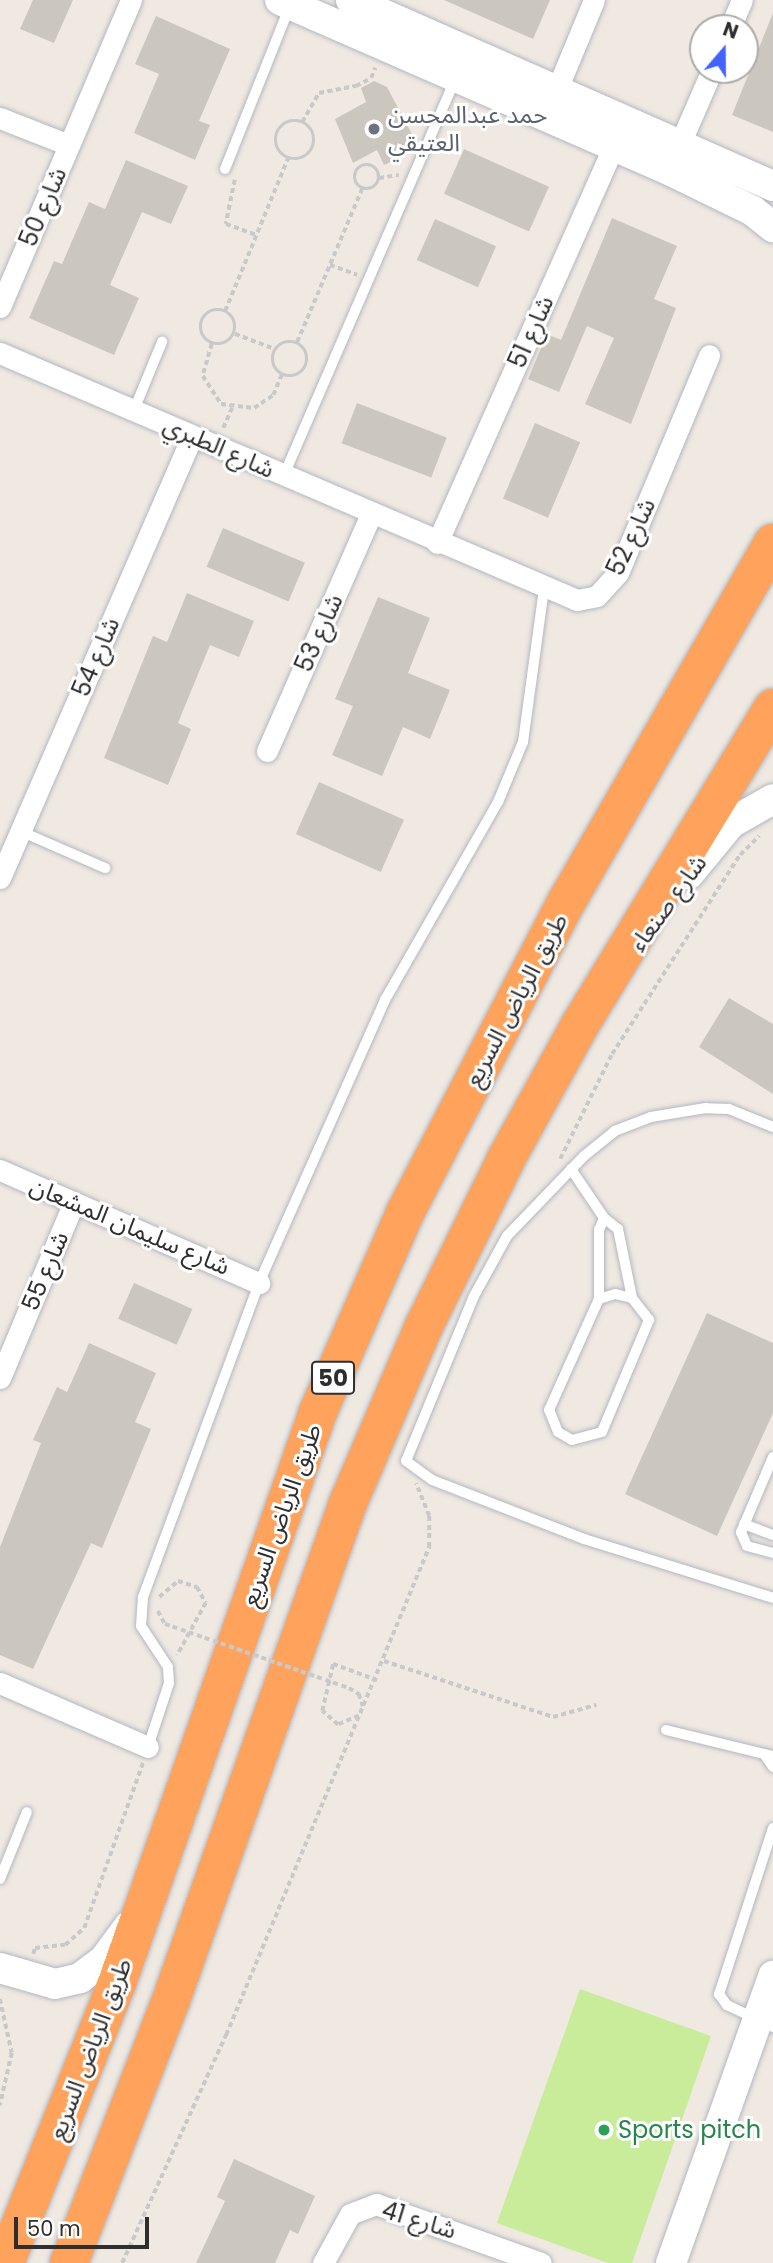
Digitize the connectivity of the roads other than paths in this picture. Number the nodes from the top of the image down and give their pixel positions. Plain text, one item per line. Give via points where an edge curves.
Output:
1 (131, 0) edge
2 (594, 0) edge
3 (286, 2) edge
4 (358, 9) edge
5 (456, 77) junction
6 (706, 84) edge
7 (551, 103) junction
8 (0, 118) edge
9 (620, 134) junction
10 (69, 145) junction
11 (675, 157) junction
12 (225, 169) road end
13 (773, 186) edge
14 (773, 227) edge
15 (0, 307) edge
16 (162, 342) dead end
17 (0, 353) edge
18 (709, 355) dead end
19 (134, 410) junction
20 (192, 436) junction
21 (284, 475) junction
22 (371, 514) junction
23 (438, 543) junction
24 (769, 546) edge
25 (544, 588) junction
26 (773, 708) edge
27 (267, 751) dead end
28 (773, 799) edge
29 (20, 831) junction
30 (105, 868) dead end
31 (0, 878) edge
32 (580, 1025) junction
33 (773, 1127) edge
34 (571, 1169) junction
35 (0, 1170) edge
36 (74, 1202) junction
37 (604, 1219) junction
38 (259, 1283) junction
39 (632, 1298) junction
40 (599, 1299) junction
41 (0, 1378) edge
42 (773, 1457) edge
43 (744, 1524) junction
44 (773, 1535) edge
45 (773, 1553) edge
46 (773, 1598) edge
47 (0, 1683) edge
48 (666, 1730) dead end
49 (148, 1747) joint
50 (769, 1755) edge
51 (773, 1767) edge
52 (27, 1812) dead end
53 (773, 1828) edge
54 (169, 1832) junction
55 (0, 1879) edge
56 (12, 1973) edge
57 (773, 1976) edge
58 (765, 2024) edge
59 (74, 2255) edge
60 (6, 2257) edge
61 (323, 2263) edge
62 (541, 2263) edge
63 (671, 2263) edge

1 - 10 street, شارع 50
2 - 7 street
3 - 4 street
3 - 12 lane
4 - 5 street via 384,45
4 - 7 street
5 - 7 street
5 - 21 lane
6 - 11 street
7 - 9 street
8 - 10 street, شارع 50
9 - 11 street
9 - 23 street, شارع 51
10 - 15 street, شارع 50
11 - 13 street
11 - 14 street
16 - 19 lane
17 - 19 street, شارع الطبري
18 - 25 street, شارع 52 via 612,583 589,599
19 - 20 street, شارع الطبري
20 - 21 street, شارع الطبري
20 - 29 street, شارع 54
21 - 22 street, شارع الطبري
22 - 23 street, شارع الطبري
22 - 27 street, شارع 53
23 - 25 street, شارع 52
24 - 54 highway, طريق الرياض السريع / 50 via 568,901 405,1213 318,1412
25 - 38 lane via 532,644 531,711 518,754 498,802 385,1000
26 - 32 highway, 50
28 - 32 street, شارع صنعاء via 732,823 706,850
29 - 30 lane
29 - 31 street, شارع 54
32 - 59 highway, 50 via 430,1314 348,1503
33 - 34 lane via 729,1109 651,1117 615,1131
34 - 37 lane
34 - 46 lane via 507,1236 474,1296 407,1451 415,1473 584,1539
35 - 36 street, شارع سليمان المشعان
36 - 38 street, شارع سليمان المشعان
36 - 41 street, شارع 55
37 - 39 lane via 618,1229
37 - 40 lane via 599,1230
38 - 49 lane via 138,1615 168,1667 169,1683
39 - 40 lane via 615,1294
39 - 40 lane via 649,1320 607,1420 596,1437 572,1440 558,1432 549,1410
42 - 43 lane
43 - 44 lane
43 - 45 lane via 747,1546
47 - 49 street
48 - 50 lane
50 - 51 lane
52 - 55 lane
53 - 58 lane via 719,1994 727,2005
54 - 56 street via 126,1933 104,1960 80,1978 55,1984
54 - 60 highway, طريق الرياض السريع / 50 via 80,2082
57 - 58 street
58 - 63 street
61 - 62 street, شارع 41 via 350,2214 376,2204

